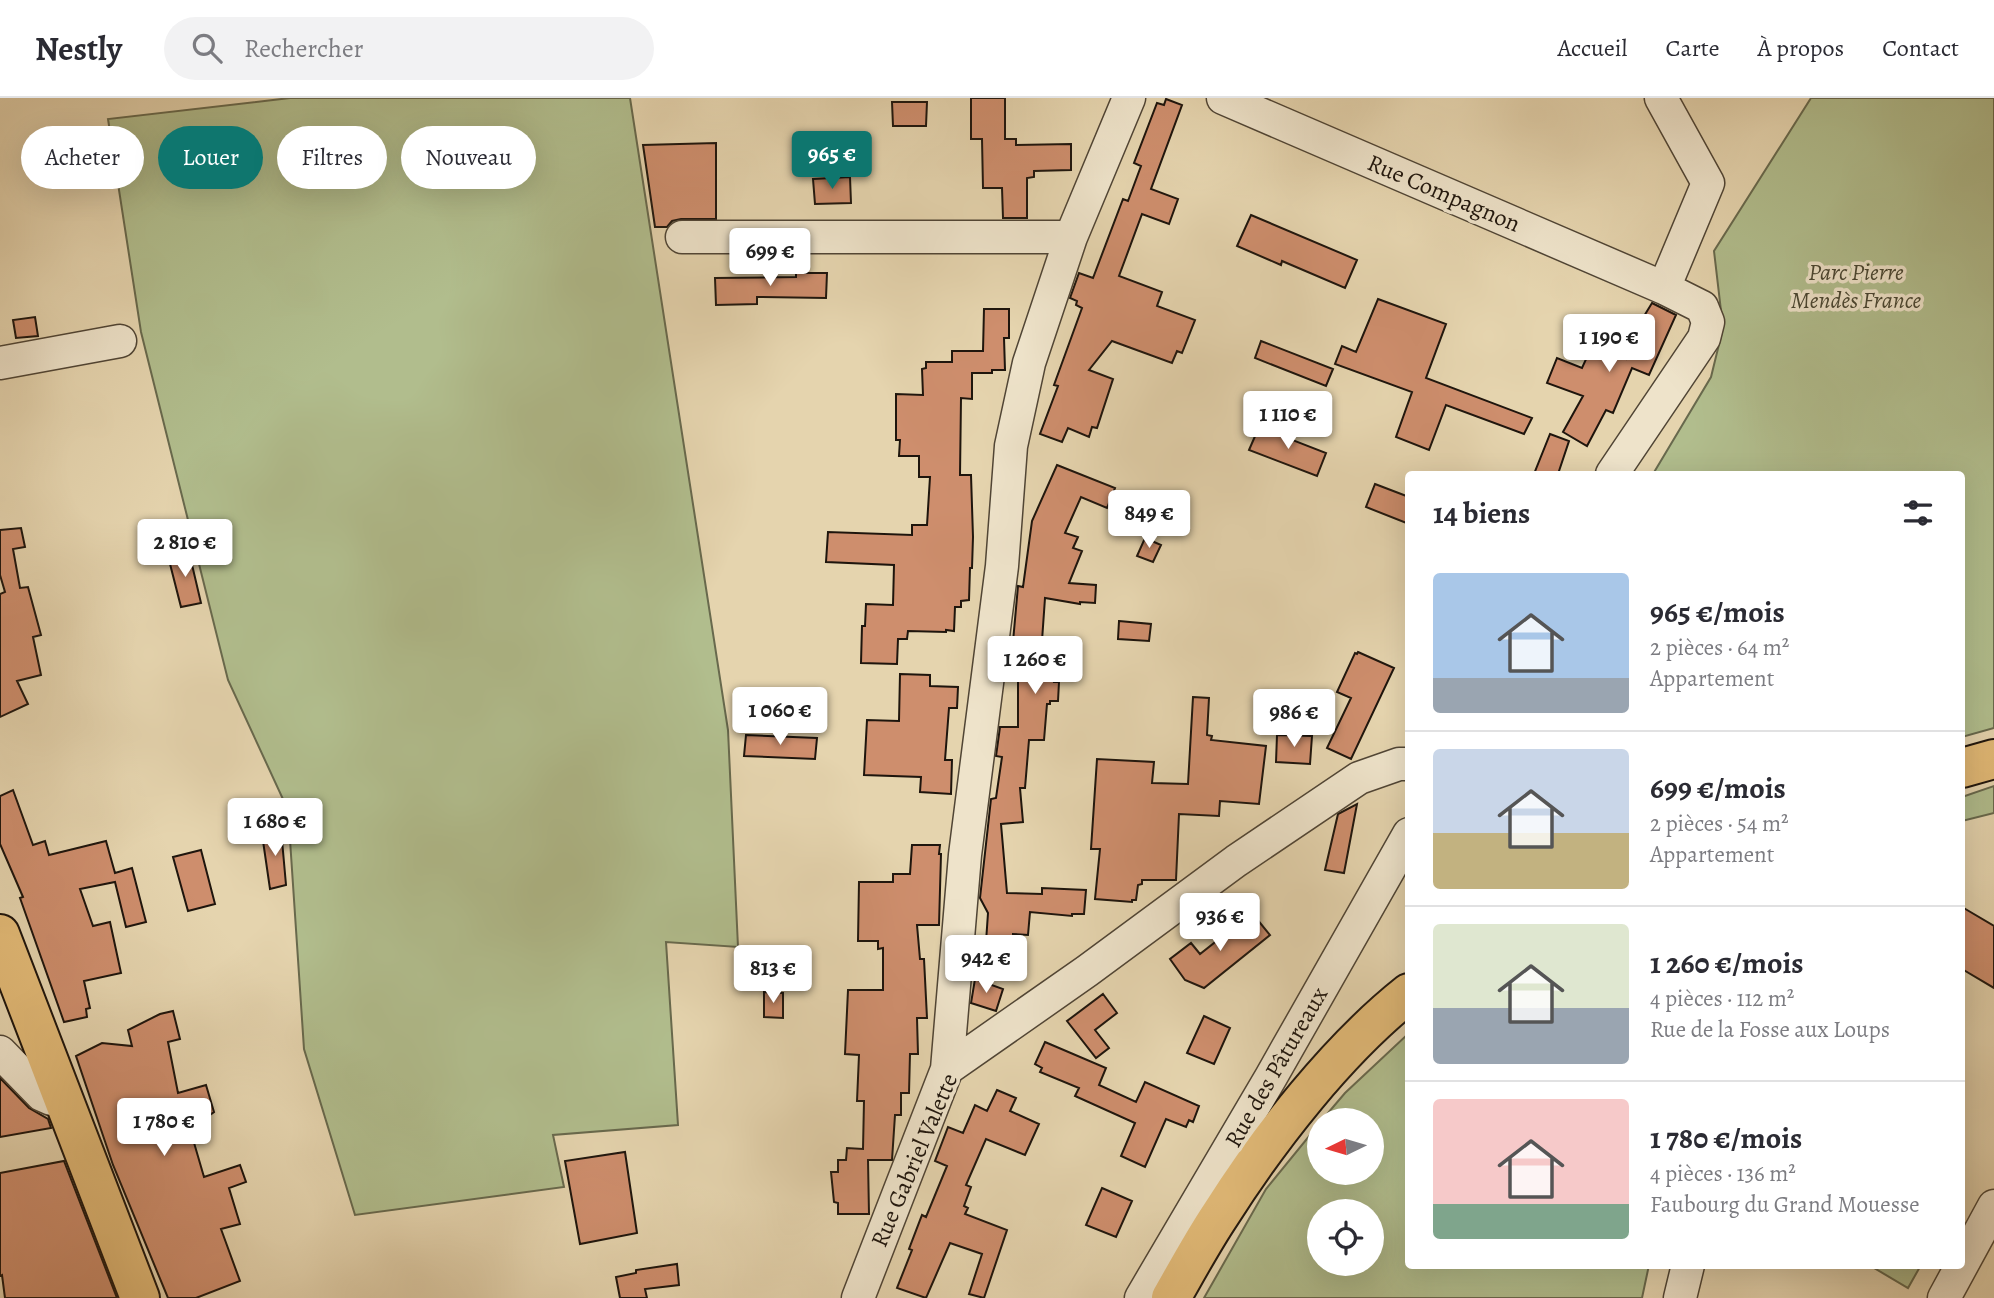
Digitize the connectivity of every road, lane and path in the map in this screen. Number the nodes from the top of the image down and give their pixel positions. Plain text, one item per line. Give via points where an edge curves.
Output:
1 (1129, 98) edge
2 (1223, 98) edge
3 (1661, 98) edge
4 (682, 237) dead end
5 (1071, 237) junction
6 (1664, 288) junction
7 (120, 341) dead end
8 (0, 363) edge
9 (1614, 471) edge
10 (1994, 759) edge
11 (1405, 764) edge
12 (1965, 767) edge
13 (1405, 841) edge
14 (0, 934) edge
15 (1405, 996) edge
16 (17, 1053) edge
17 (947, 1069) junction
18 (1994, 1206) edge
19 (1965, 1259) edge
20 (1960, 1269) edge
21 (140, 1298) edge
22 (858, 1298) edge
23 (1141, 1298) edge
24 (1171, 1298) edge
25 (1944, 1298) edge

1 - 5 street
2 - 6 street, Rue Compagnon
3 - 6 street via 1708,183
4 - 5 street
5 - 17 street via 1029,363 1011,446 1002,566 965,855
6 - 9 street via 1702,307 1708,322 1704,338
7 - 8 street
10 - 12 main road
11 - 17 street, Rue Gabriel Valette via 1359,778
13 - 23 street, Rue des Pâtureaux
14 - 16 main road
15 - 24 main road via 1334,1064 1271,1142 1219,1216
16 - 21 main road via 61,1095
17 - 22 street, Rue Gabriel Valette
18 - 19 street
20 - 25 street

